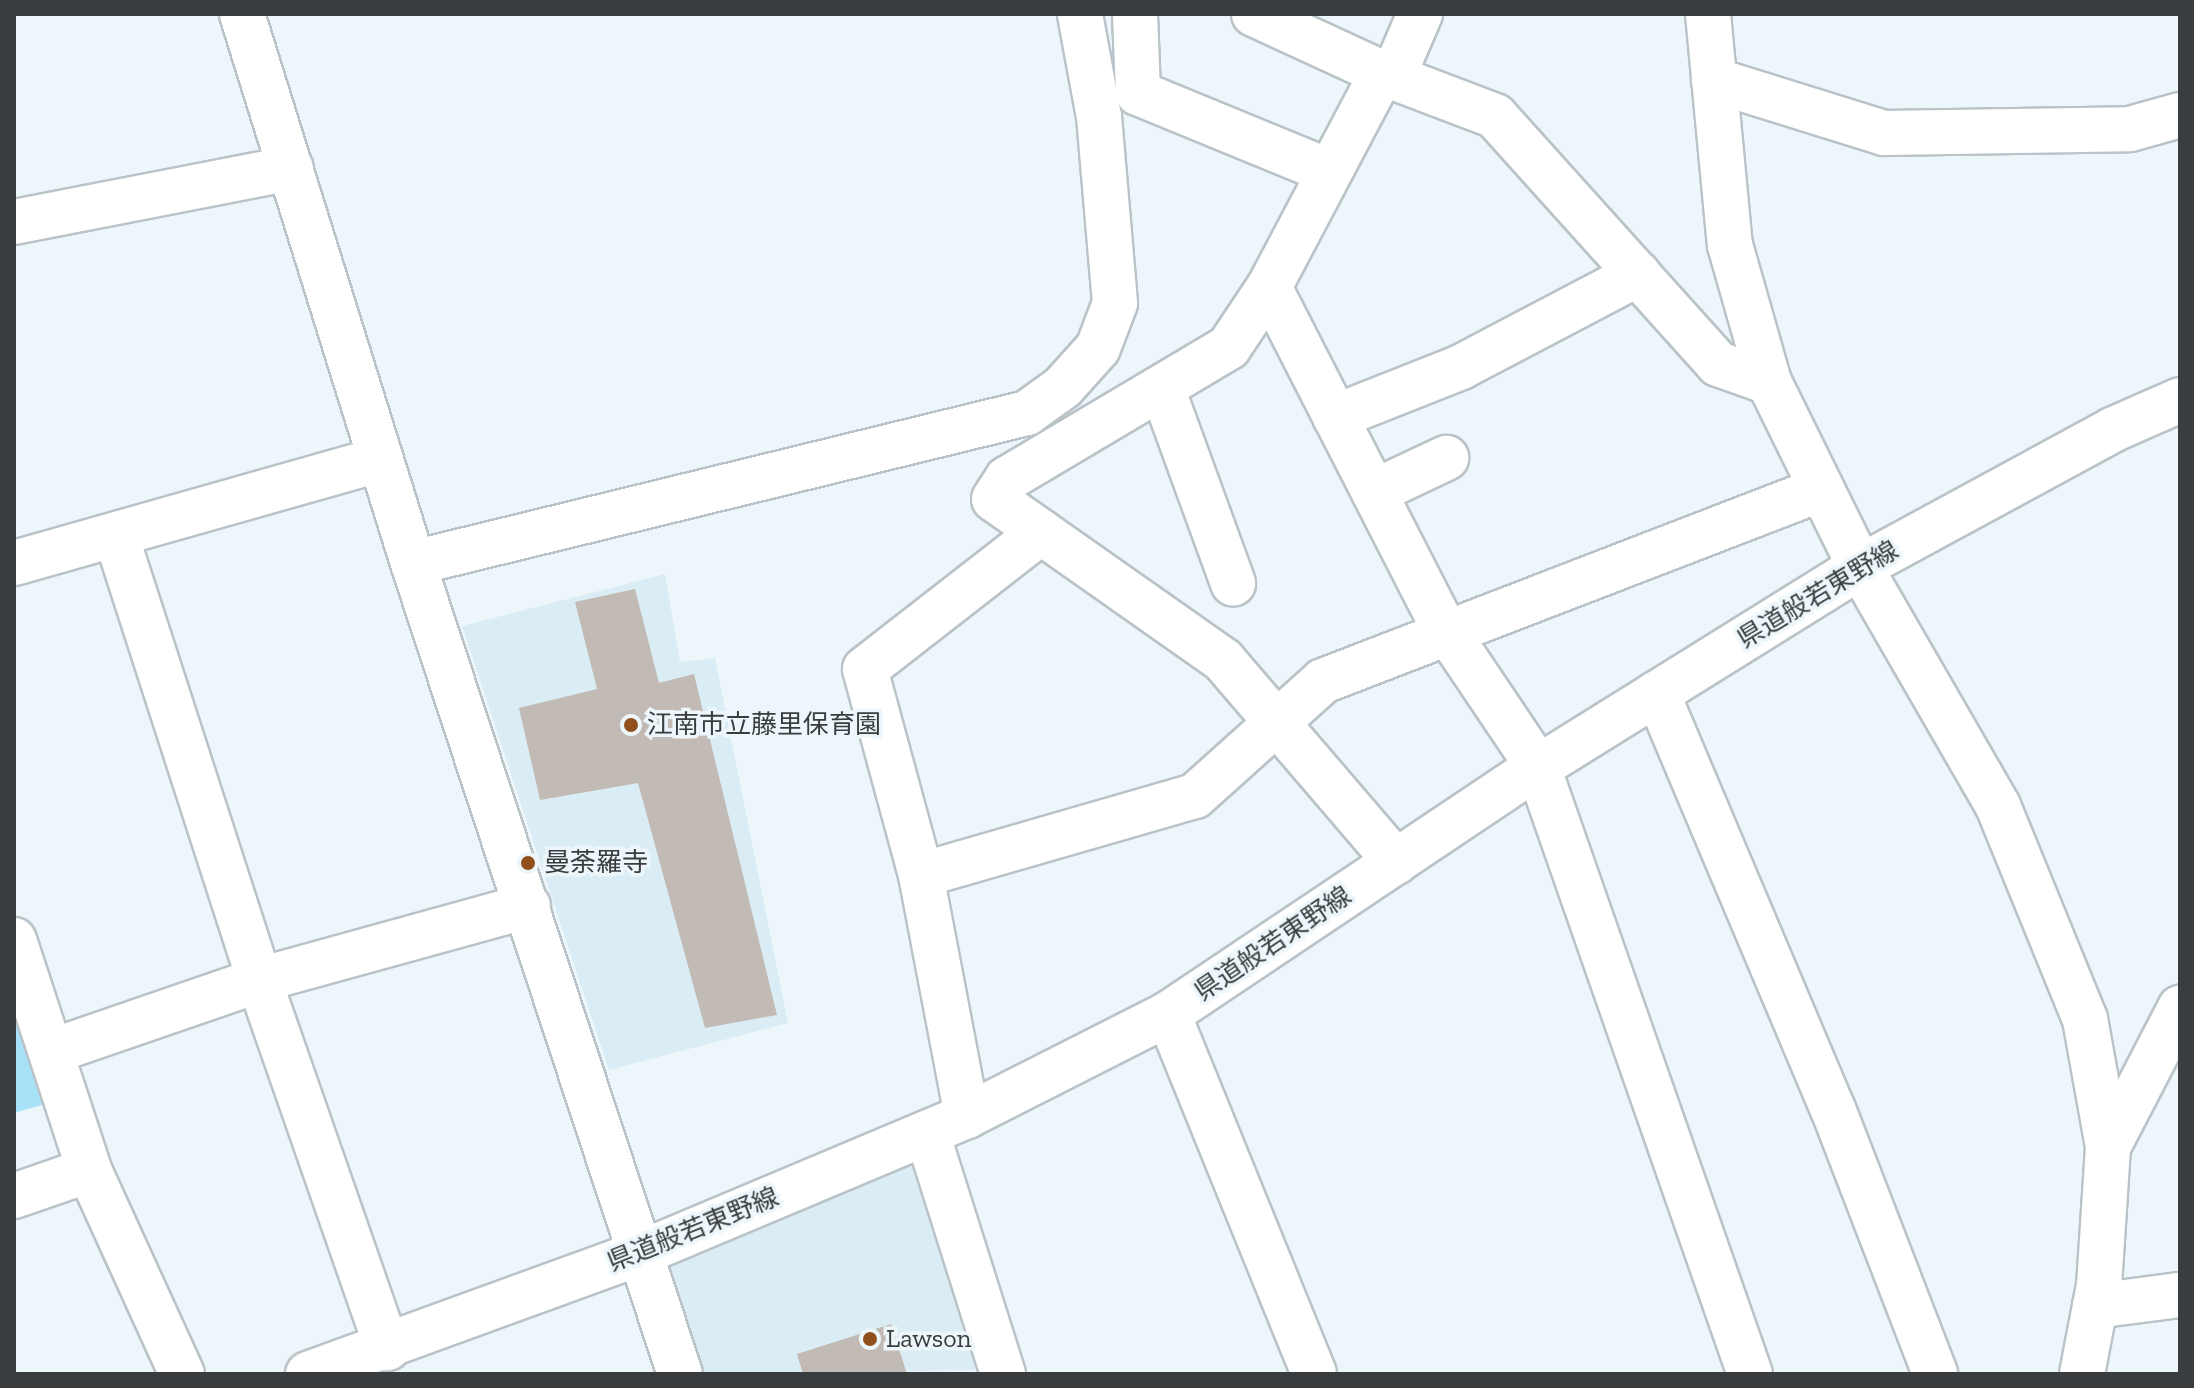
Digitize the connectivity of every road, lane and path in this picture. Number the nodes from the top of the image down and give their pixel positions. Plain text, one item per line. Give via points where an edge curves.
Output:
1 (242, 14) edge
2 (1080, 14) edge
3 (1135, 14) edge
4 (1254, 14) edge
5 (1420, 14) edge
6 (1708, 14) edge
7 (1390, 69) junction
8 (1714, 80) junction
9 (2180, 115) edge
10 (1318, 167) dead end
11 (291, 168) junction
12 (14, 222) edge
13 (1638, 274) junction
14 (1269, 287) junction
15 (1769, 382) junction
16 (1162, 388) junction
17 (2180, 400) edge
18 (1335, 417) junction
19 (1446, 458) dead end
20 (381, 459) junction
21 (1821, 489) junction
22 (1374, 492) junction
23 (1041, 532) junction
24 (116, 536) junction
25 (14, 563) edge
26 (413, 563) junction
27 (1860, 567) junction
28 (1233, 583) dead end
29 (1446, 630) junction
30 (1657, 693) junction
31 (1274, 719) junction
32 (1538, 767) junction
33 (1396, 862) junction
34 (921, 875) junction
35 (528, 906) junction
36 (14, 940) edge
37 (259, 980) junction
38 (1168, 1014) junction
39 (2175, 1024) edge
40 (53, 1051) junction
41 (967, 1116) junction
42 (927, 1133) junction
43 (2108, 1147) junction
44 (89, 1170) junction
45 (14, 1196) edge
46 (641, 1253) junction
47 (2180, 1295) edge
48 (2095, 1306) junction
49 (387, 1348) junction
50 (182, 1374) edge
51 (308, 1374) edge
52 (680, 1374) edge
53 (1003, 1374) edge
54 (1314, 1374) edge
55 (1750, 1374) edge
56 (1935, 1374) edge
57 (2082, 1374) edge

1 - 11 street
2 - 26 street via 1099,117 1115,303 1098,348 1063,387 1027,413
3 - 10 street via 1138,93
4 - 7 street
5 - 7 street
6 - 8 street
7 - 13 street via 1495,116
7 - 14 street
8 - 9 street via 1884,133 2130,129
8 - 15 street via 1730,245
11 - 12 street
11 - 20 street
13 - 15 street via 1718,364
13 - 18 street via 1461,367
14 - 16 street via 1229,347
14 - 18 street
15 - 21 street
16 - 23 street via 1007,479 994,499
16 - 28 street
17 - 27 street, 県道般若東野線 via 2112,430
18 - 22 street
19 - 22 street
20 - 24 street
20 - 26 street
21 - 27 street
21 - 29 street
22 - 29 street
23 - 31 street via 1223,660
23 - 34 street via 865,669
24 - 25 street
24 - 37 street
26 - 35 street
27 - 30 street, 県道般若東野線
27 - 43 street via 1998,806 2085,1019
29 - 31 street via 1323,681
29 - 32 street
30 - 32 street, 県道般若東野線
30 - 56 street via 1839,1124
31 - 33 street
31 - 34 street via 1195,796
32 - 33 street, 県道般若東野線
32 - 55 street
33 - 38 street, 県道般若東野線
34 - 41 street
35 - 37 street
35 - 46 street
36 - 40 street
37 - 40 street
37 - 49 street
38 - 41 street, 県道般若東野線
38 - 54 street
39 - 43 street
40 - 44 street
41 - 42 street, 県道般若東野線
42 - 46 street, 県道般若東野線
42 - 53 street
43 - 48 street
44 - 45 street
44 - 50 street
46 - 49 street, 県道般若東野線
46 - 52 street
47 - 48 street
48 - 57 street
49 - 51 street, 県道般若東野線

